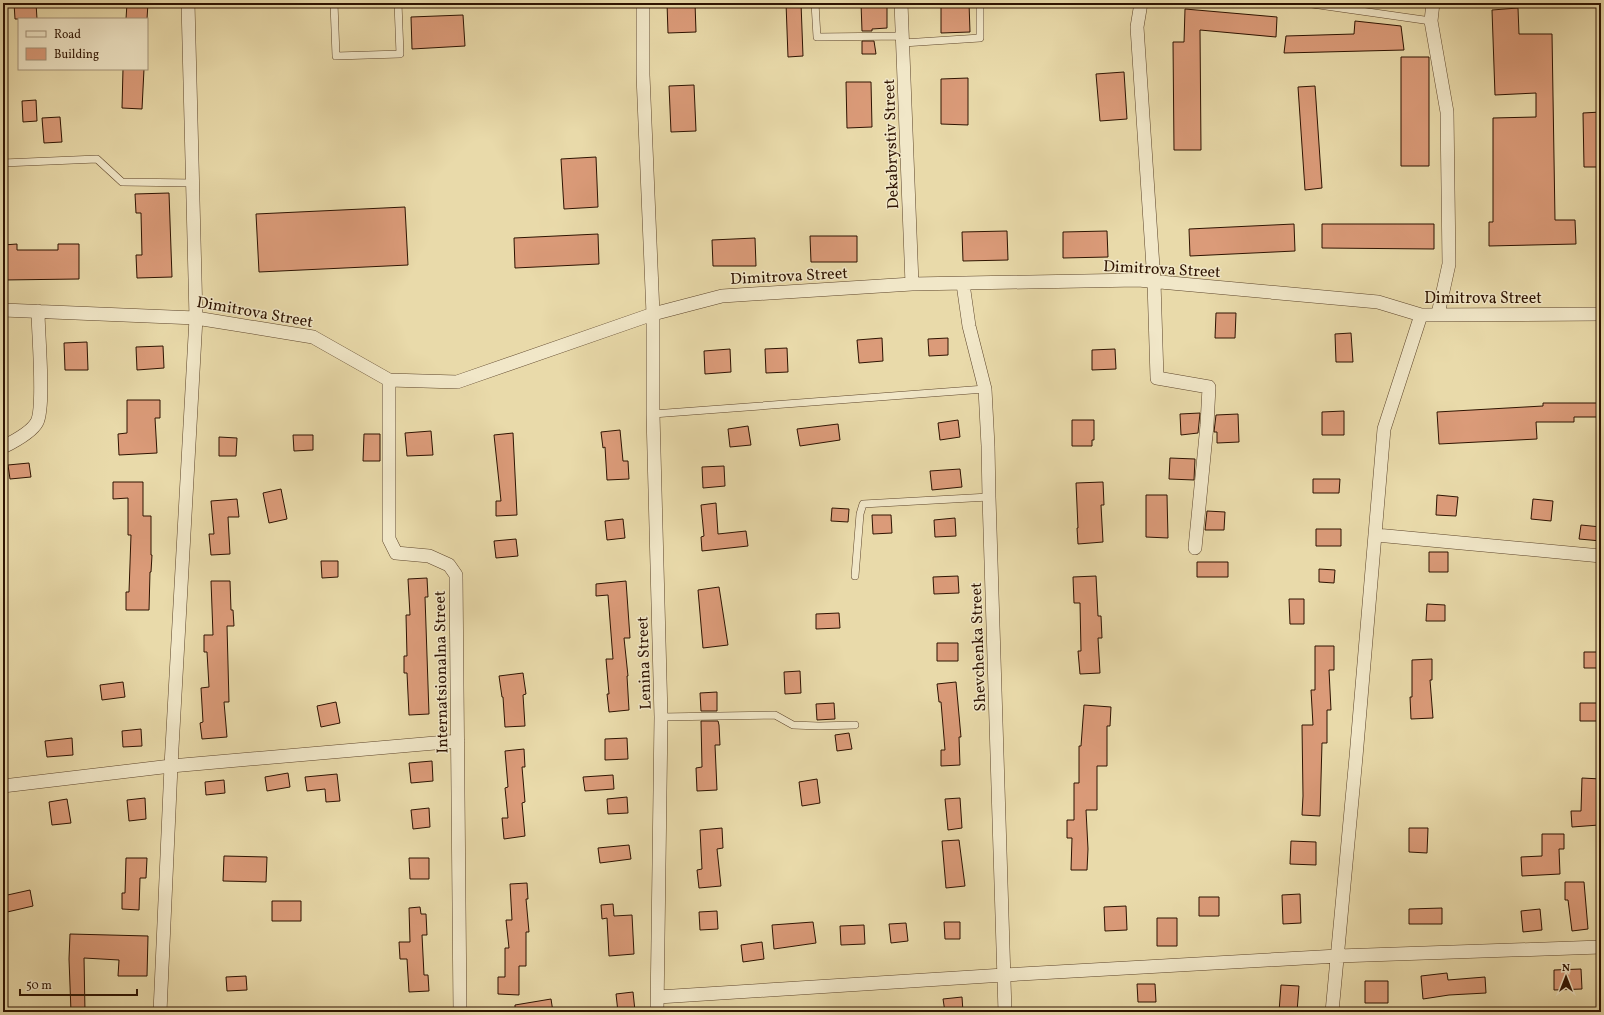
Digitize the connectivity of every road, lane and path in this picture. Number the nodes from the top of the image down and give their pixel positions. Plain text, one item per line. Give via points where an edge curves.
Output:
1 (188, 3) edge
2 (334, 3) edge
3 (398, 3) edge
4 (643, 3) edge
5 (815, 3) edge
6 (902, 3) edge
7 (980, 3) edge
8 (1141, 3) edge
9 (1305, 3) edge
10 (1433, 3) edge
11 (1431, 21) junction
12 (903, 40) junction
13 (3, 163) edge
14 (194, 183) junction
15 (1154, 282) junction
16 (912, 284) junction
17 (963, 284) junction
18 (3, 310) edge
19 (38, 311) junction
20 (653, 314) junction
21 (1438, 314) junction
22 (1601, 314) edge
23 (1421, 315) junction
24 (196, 318) junction
25 (389, 380) junction
26 (985, 389) junction
27 (653, 414) junction
28 (3, 447) edge
29 (989, 497) junction
30 (1376, 535) junction
31 (1195, 548) dead end
32 (1601, 556) edge
33 (855, 576) dead end
34 (661, 717) junction
35 (855, 725) dead end
36 (458, 741) junction
37 (171, 766) junction
38 (3, 786) edge
39 (1601, 947) edge
40 (1338, 956) junction
41 (1004, 975) junction
42 (658, 997) junction
43 (160, 1012) edge
44 (460, 1012) edge
45 (658, 1012) edge
46 (1005, 1012) edge
47 (1332, 1012) edge

1 - 14 street
2 - 3 lane via 336,56 400,54
4 - 20 street, Lenina Street via 643,75
5 - 12 lane via 817,37
6 - 12 street, Dekabrystiv Street
7 - 12 lane via 980,38
8 - 15 street via 1137,27
9 - 11 lane
10 - 11 street
11 - 21 street via 1447,112 1449,264
12 - 16 street, Dekabrystiv Street
13 - 14 lane via 96,160 122,182
14 - 24 street
15 - 17 street, Dimitrova Street via 1138,280
15 - 23 street, Dimitrova Street via 1378,302
15 - 31 street via 1157,378 1209,387
16 - 17 street, Dimitrova Street
16 - 20 street, Dimitrova Street via 722,296
17 - 26 street, Shevchenka Street via 969,326
18 - 19 street, Dimitrova Street
19 - 24 street, Dimitrova Street
19 - 28 street via 41,407 37,422 19,439
20 - 25 street, Dimitrova Street via 457,382
20 - 27 street, Lenina Street
21 - 22 street, Dimitrova Street
21 - 23 street, Dimitrova Street
23 - 30 street via 1384,429
24 - 25 street, Dimitrova Street via 313,337
24 - 37 street
25 - 36 street, Internatsionalna Street via 389,539 396,553 429,556 449,565 456,575
26 - 27 lane
26 - 29 street, Shevchenka Street
27 - 34 street, Lenina Street
29 - 33 lane via 863,504
29 - 41 street, Shevchenka Street
30 - 32 street
30 - 40 street
34 - 35 lane via 775,715 793,725
34 - 42 street, Lenina Street
36 - 37 street
36 - 44 street, Internatsionalna Street
37 - 38 street
37 - 43 street
39 - 40 street
40 - 41 street
40 - 47 street
41 - 42 street
41 - 46 street, Shevchenka Street
42 - 45 street, Lenina Street

